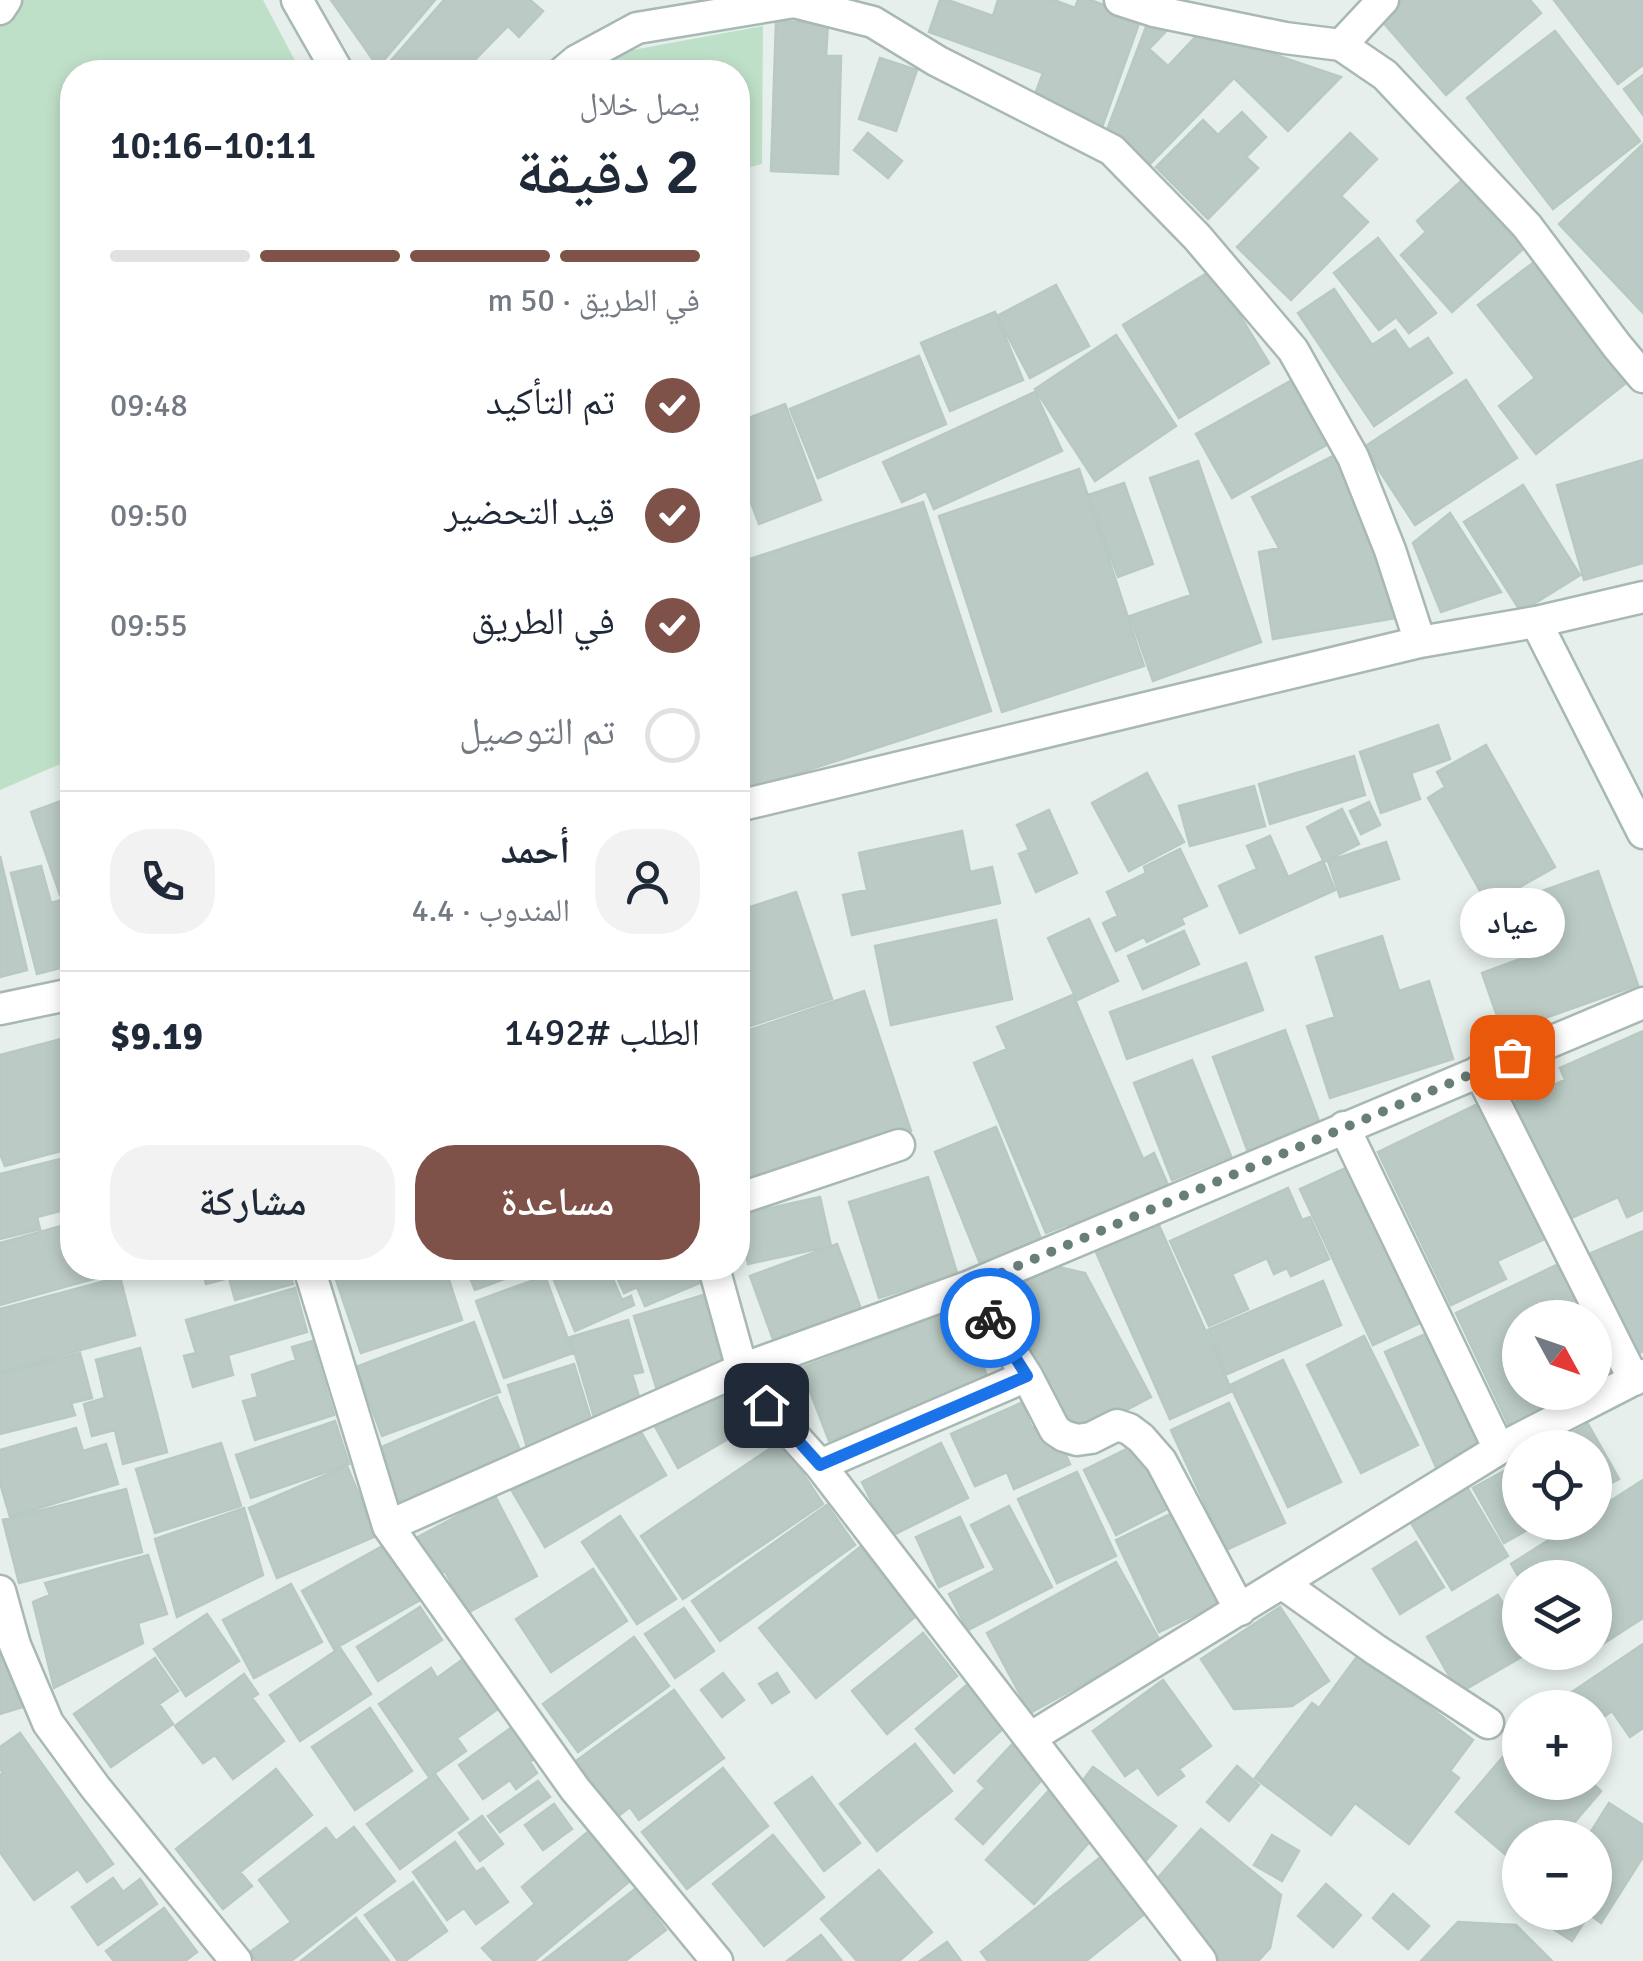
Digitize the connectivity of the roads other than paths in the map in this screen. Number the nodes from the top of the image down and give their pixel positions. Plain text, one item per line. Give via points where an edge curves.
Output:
1 (6, 0) edge
2 (298, 0) edge
3 (1120, 0) edge
4 (1383, 0) edge
5 (801, 1) edge
6 (0, 9) edge
7 (1340, 45) junction
8 (331, 60) edge
9 (576, 60) edge
10 (1643, 377) edge
11 (1643, 597) edge
12 (1536, 622) junction
13 (1420, 642) junction
14 (750, 803) edge
15 (1643, 833) edge
16 (60, 996) edge
17 (1643, 1003) edge
18 (0, 1009) edge
19 (1479, 1071) junction
20 (1344, 1127) junction
21 (900, 1145) dead end
22 (750, 1195) edge
23 (313, 1280) edge
24 (717, 1280) edge
25 (970, 1286) junction
26 (742, 1369) junction
27 (1027, 1376) junction
28 (1639, 1377) edge
29 (1499, 1449) junction
30 (820, 1465) junction
31 (388, 1526) junction
32 (1283, 1584) junction
33 (0, 1591) edge
34 (1240, 1610) junction
35 (1488, 1723) dead end
36 (1030, 1738) junction
37 (236, 1961) edge
38 (717, 1961) edge
39 (1201, 1961) edge

1 - 6 street
2 - 8 street
3 - 7 street
4 - 7 street
5 - 9 street via 637,28
5 - 13 street via 873,22 1112,150 1197,237 1294,350 1353,457
7 - 10 street via 1385,75 1515,213
11 - 12 street
12 - 13 street
12 - 15 street
13 - 14 street
16 - 18 street
17 - 19 street
19 - 20 street
19 - 28 street
20 - 25 street
20 - 29 street
21 - 22 street
23 - 31 street
24 - 26 street
25 - 26 street
25 - 27 street
26 - 30 street
26 - 31 street
27 - 30 street
27 - 34 street via 1064,1436 1090,1438 1117,1425 1142,1438
28 - 29 street
29 - 32 street
30 - 36 street
31 - 38 street via 576,1789
32 - 34 street
32 - 35 street
33 - 37 street via 48,1723
34 - 36 street
36 - 39 street

